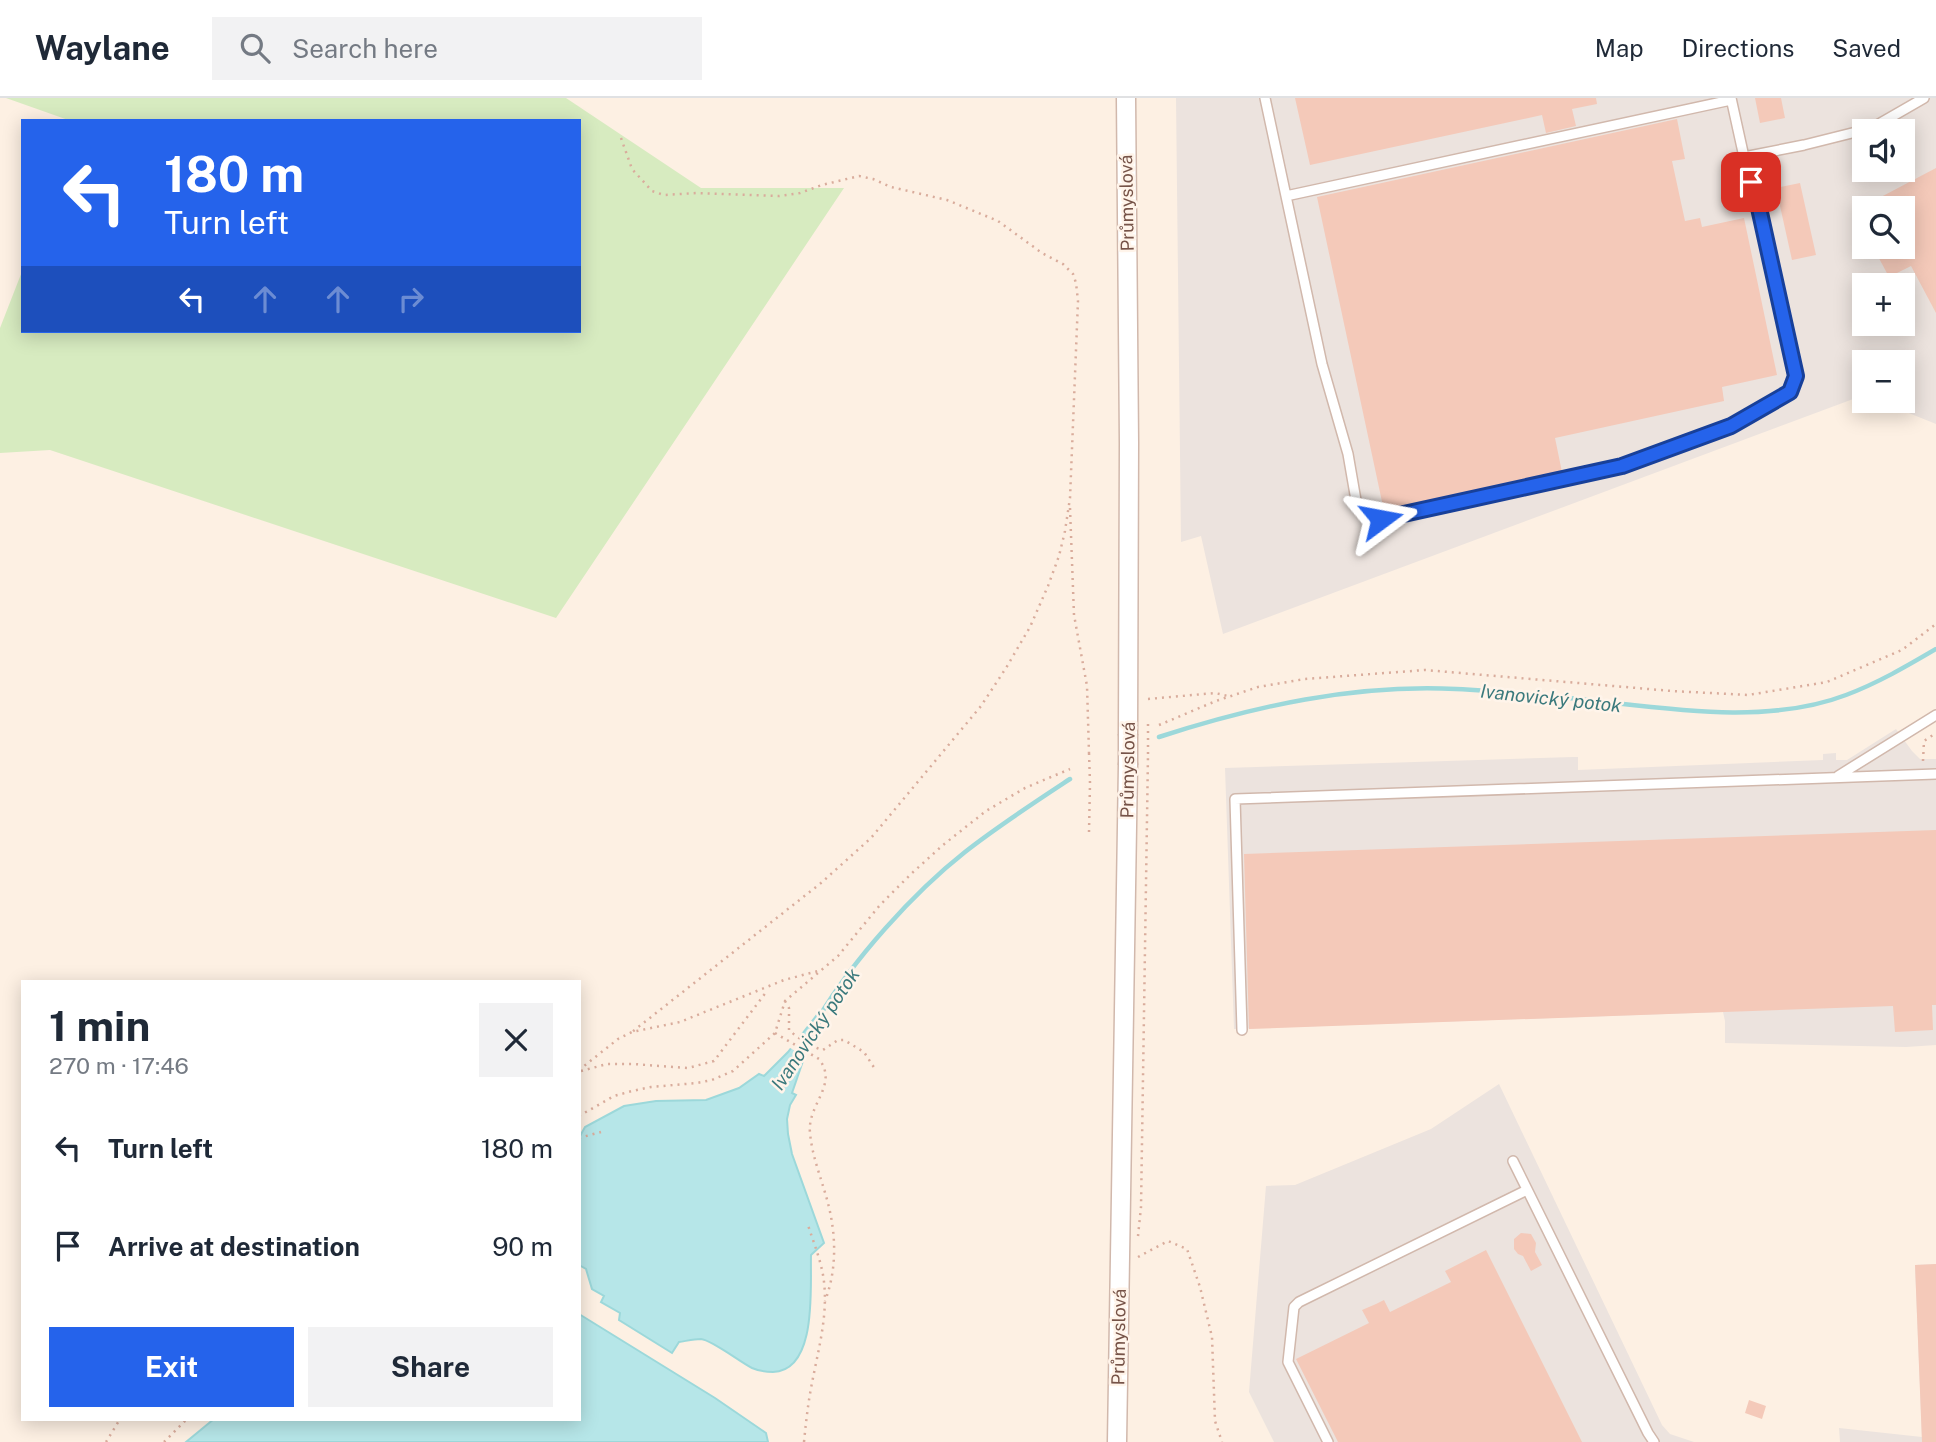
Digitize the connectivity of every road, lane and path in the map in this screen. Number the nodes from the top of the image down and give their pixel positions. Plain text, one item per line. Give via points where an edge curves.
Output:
1 (1126, 98) edge
2 (1265, 98) edge
3 (1924, 98) edge
4 (1731, 99) edge
5 (621, 138) dead end
6 (1744, 157) junction
7 (1286, 196) junction
8 (1070, 498) junction
9 (1936, 624) edge
10 (1230, 697) junction
11 (1148, 699) dead end
12 (1936, 715) edge
13 (1148, 723) dead end
14 (1159, 725) dead end
15 (1936, 733) edge
16 (1148, 754) dead end
17 (1070, 769) dead end
18 (1936, 774) edge
19 (1924, 775) junction
20 (1837, 777) junction
21 (1089, 832) dead end
22 (821, 970) junction
23 (765, 989) junction
24 (785, 1001) junction
25 (1242, 1030) dead end
26 (632, 1032) junction
27 (775, 1033) junction
28 (581, 1068) edge
29 (875, 1069) dead end
30 (581, 1070) edge
31 (581, 1115) edge
32 (601, 1132) dead end
33 (581, 1137) edge
34 (1513, 1161) dead end
35 (1527, 1190) junction
36 (808, 1225) dead end
37 (1132, 1261) dead end
38 (825, 1301) junction
39 (119, 1421) edge
40 (185, 1421) edge
41 (106, 1442) edge
42 (164, 1442) edge
43 (804, 1442) edge
44 (1117, 1442) edge
45 (1222, 1442) edge
46 (1328, 1442) edge
47 (1654, 1442) edge

1 - 44 street, Průmyslová, bridge via 1128,765
2 - 7 lane
3 - 6 lane via 1872,128
4 - 6 lane
4 - 7 lane
5 - 8 path via 632,169 652,191 664,195 779,196 859,176 975,210 1063,264 1073,274 1078,301
6 - 7 lane via 1796,376 1790,392 1731,426 1622,466 1381,519 1361,513 1357,506
8 - 21 path, bridge via 1074,615 1087,686
8 - 26 path via 1059,556 1030,627 965,726 871,838
9 - 10 path via 1902,650 1827,682 1748,695 1425,670 1305,679
10 - 11 path
10 - 14 path
12 - 20 lane
13 - 16 path, bridge
15 - 19 path via 1924,741
17 - 22 path via 1005,799 943,845
18 - 19 lane
19 - 20 lane
20 - 25 lane via 1235,799
22 - 23 path
22 - 24 path
23 - 26 path via 680,1021
23 - 30 path via 714,1061 688,1068 607,1064
24 - 27 path
24 - 29 path via 789,1030 794,1035 823,1050 844,1040 864,1052
26 - 28 path
27 - 31 path via 723,1076 632,1091
27 - 38 path via 819,1059 827,1074 810,1127 835,1246
32 - 33 path
34 - 35 lane
35 - 46 lane via 1294,1307 1288,1362
35 - 47 lane
36 - 38 path via 821,1267
37 - 45 path via 1168,1241 1187,1249 1212,1337 1215,1421
38 - 43 path
39 - 41 path
40 - 42 path

